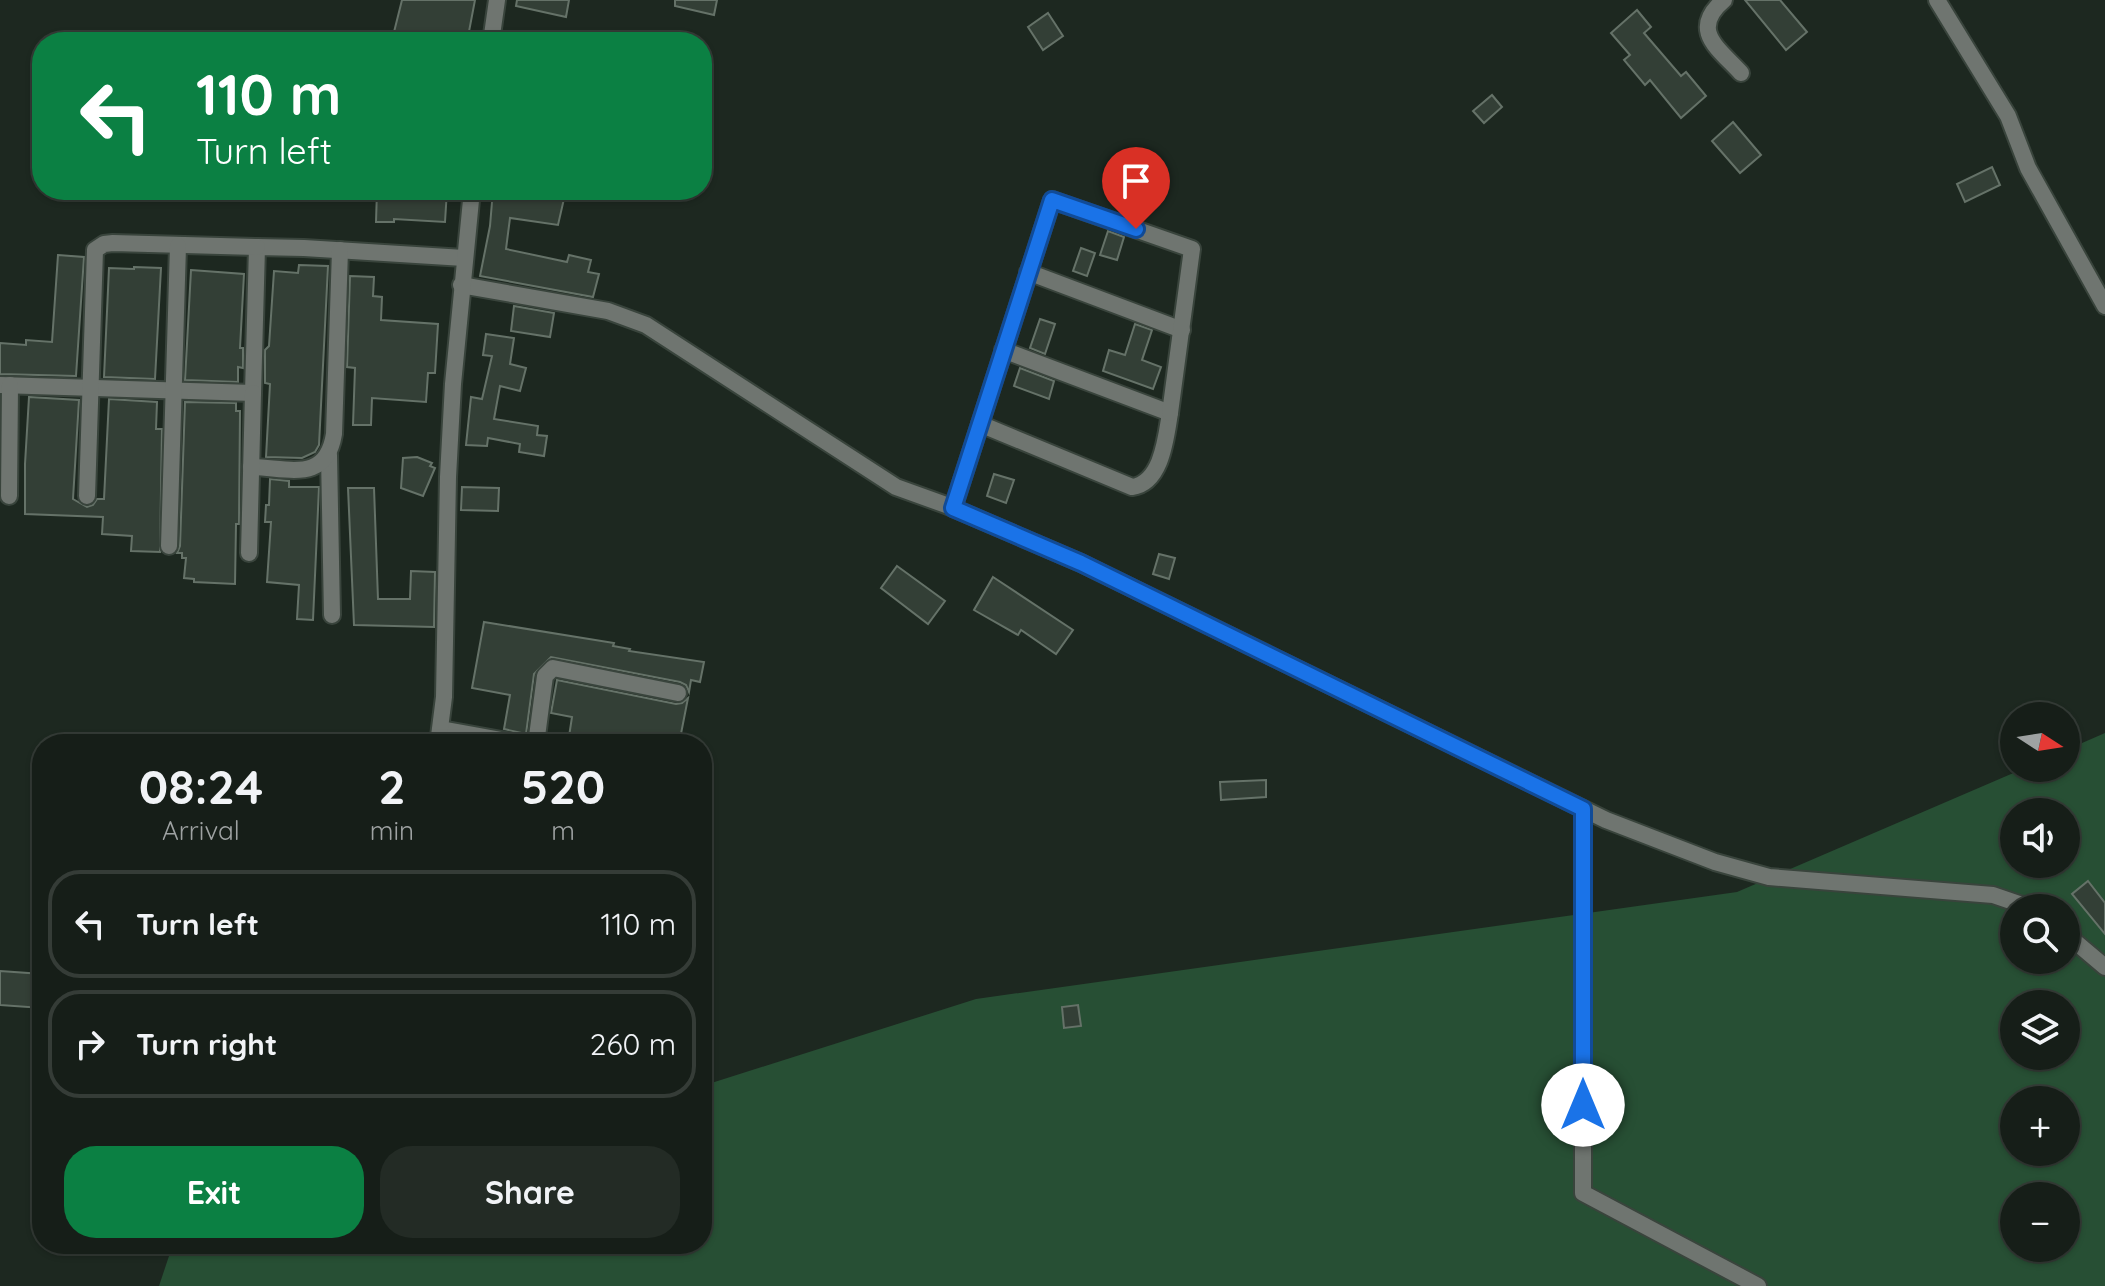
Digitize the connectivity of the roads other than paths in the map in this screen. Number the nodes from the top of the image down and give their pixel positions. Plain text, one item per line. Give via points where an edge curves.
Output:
1 (497, 0) edge
2 (1724, 0) edge
3 (1937, 0) edge
4 (492, 32) edge
5 (1741, 73) dead end
6 (471, 200) edge
7 (178, 246) junction
8 (257, 247) junction
9 (340, 250) junction
10 (464, 258) junction
11 (1028, 272) junction
12 (461, 285) junction
13 (2105, 306) edge
14 (1182, 330) junction
15 (1003, 350) junction
16 (5, 385) edge
17 (89, 387) junction
18 (171, 390) junction
19 (253, 393) junction
20 (1170, 413) junction
21 (980, 424) junction
22 (329, 455) junction
23 (251, 467) junction
24 (9, 496) dead end
25 (87, 496) dead end
26 (949, 506) junction
27 (169, 546) dead end
28 (249, 553) dead end
29 (332, 615) dead end
30 (678, 693) dead end
31 (440, 734) edge
32 (537, 734) edge
33 (1583, 809) junction
34 (2000, 897) edge
35 (2080, 946) edge
36 (2105, 967) edge
37 (1758, 1286) edge

1 - 4 street
2 - 5 street via 1712,9 1709,38
3 - 13 street via 2008,116 2028,168
6 - 10 street
7 - 8 street
7 - 17 street via 113,243 95,250
7 - 18 street
8 - 9 street
8 - 19 street
9 - 10 street
9 - 22 street
10 - 12 street
11 - 14 street
11 - 14 street via 1052,200 1192,249
11 - 15 street
12 - 26 street via 608,311 646,325 896,487
12 - 31 street via 448,477
14 - 20 street
15 - 20 street
15 - 21 street
16 - 17 street
16 - 24 street
17 - 18 street
17 - 25 street
18 - 19 street
18 - 27 street
19 - 23 street
20 - 21 street via 1156,467 1132,487
21 - 26 street
22 - 23 street via 309,469
22 - 29 street
23 - 28 street
26 - 33 street via 1081,563
30 - 32 street via 553,668 545,676
33 - 34 street via 1660,842 1769,877
33 - 37 street via 1583,1193
35 - 36 street

